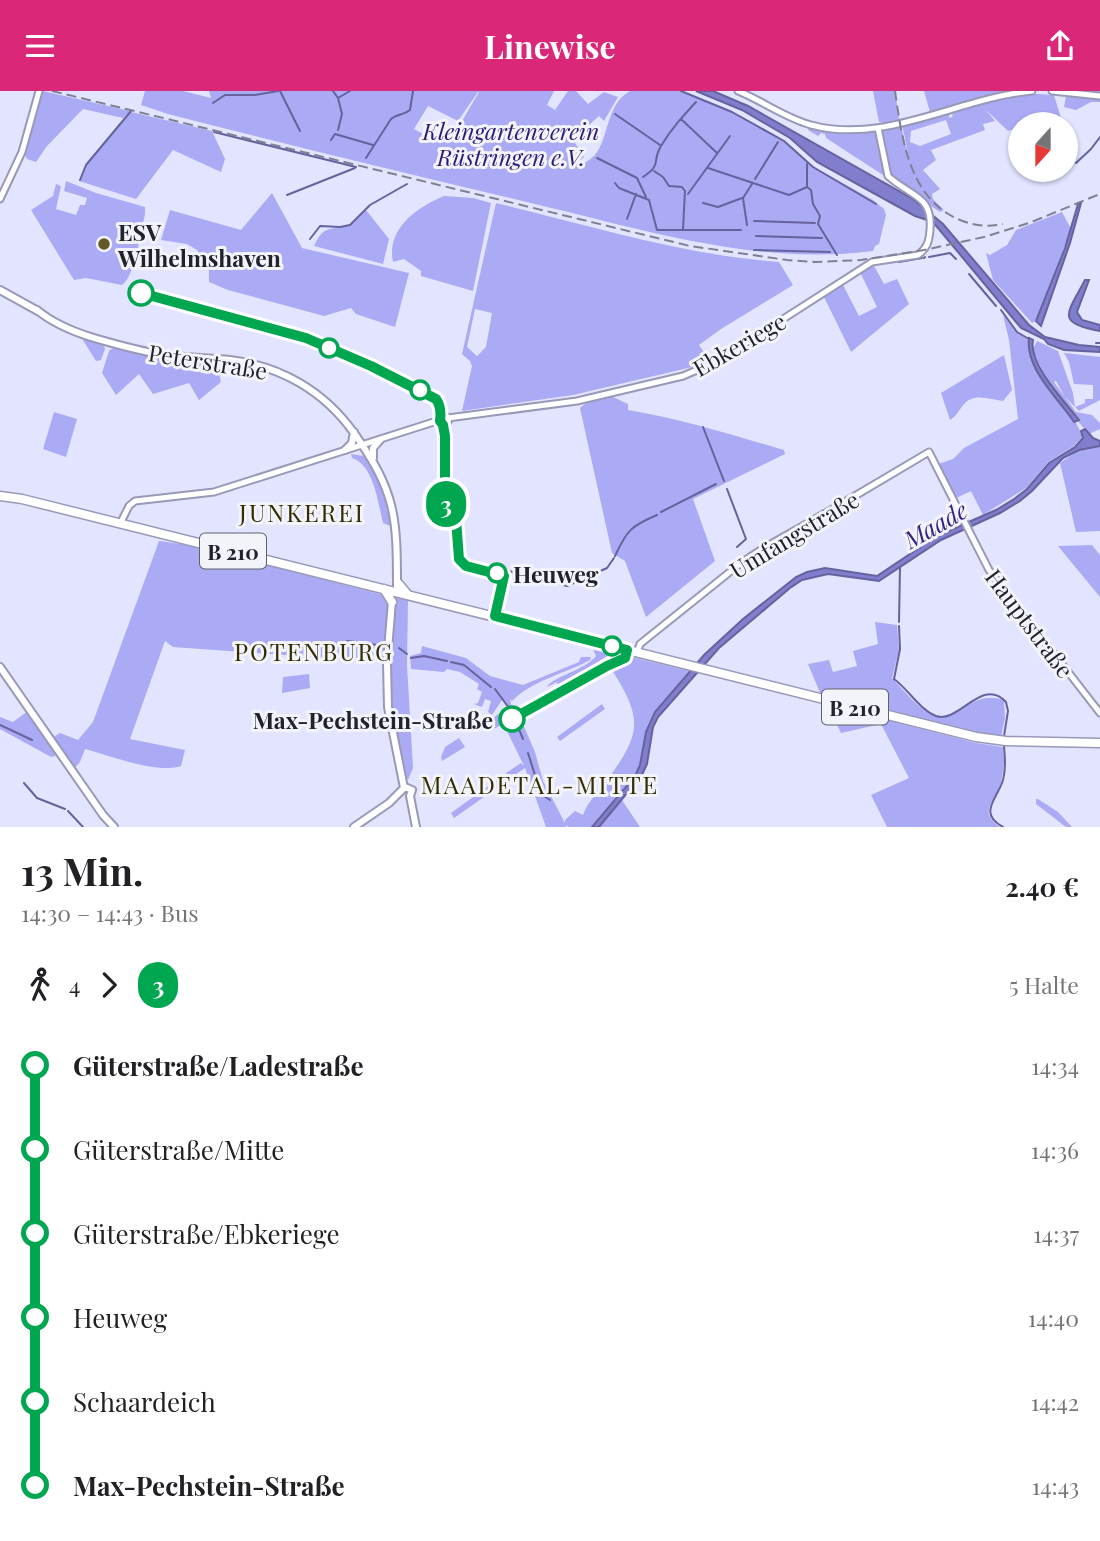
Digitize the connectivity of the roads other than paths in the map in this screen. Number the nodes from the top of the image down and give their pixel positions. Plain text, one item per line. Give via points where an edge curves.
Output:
1 (39, 91) edge
2 (738, 91) edge
3 (1031, 91) edge
4 (1052, 91) edge
5 (1018, 93) edge
6 (1100, 96) edge
7 (878, 128) junction
8 (0, 199) edge
9 (0, 290) edge
10 (355, 434) junction
11 (380, 440) junction
12 (372, 442) junction
13 (362, 445) junction
14 (346, 450) junction
15 (929, 452) joint
16 (368, 453) junction
17 (373, 460) junction
18 (0, 494) edge
19 (122, 524) junction
20 (396, 586) junction
21 (384, 589) junction
22 (392, 604) junction
23 (637, 652) junction
24 (0, 667) edge
25 (1100, 713) edge
26 (1100, 743) edge
27 (406, 793) junction
28 (114, 827) edge
29 (354, 827) edge
30 (416, 827) edge

1 - 8 street via 22,152
2 - 7 street via 811,125
3 - 5 street
4 - 6 street
5 - 7 street
7 - 11 street, Ebkeriege via 888,176 930,211 928,244 918,255 867,265 694,372 577,401 443,417 440,422
9 - 10 main road, Peterstraße via 94,338 157,354 271,369 318,394
10 - 12 street
10 - 13 main road, Peterstraße
10 - 14 main road
11 - 12 street
11 - 17 main road
12 - 13 street
13 - 14 street
13 - 16 main road, Peterstraße
14 - 16 street
14 - 19 street via 214,492 140,500 132,503
15 - 23 street, Umfangstraße via 740,563 640,644
15 - 25 street, Hauptstraße via 996,579
16 - 17 main road, Peterstraße
17 - 20 main road, Peterstraße via 396,519
18 - 19 main road, B 210
19 - 21 main road, B 210
20 - 21 main road, B 210
20 - 22 main road, Peterstraße
20 - 23 main road, B 210 via 408,595
21 - 22 main road
22 - 27 main road, Peterstraße via 388,707
23 - 26 main road, B 210 via 976,737
24 - 28 main road
27 - 29 main road
27 - 30 main road, Peterstraße

